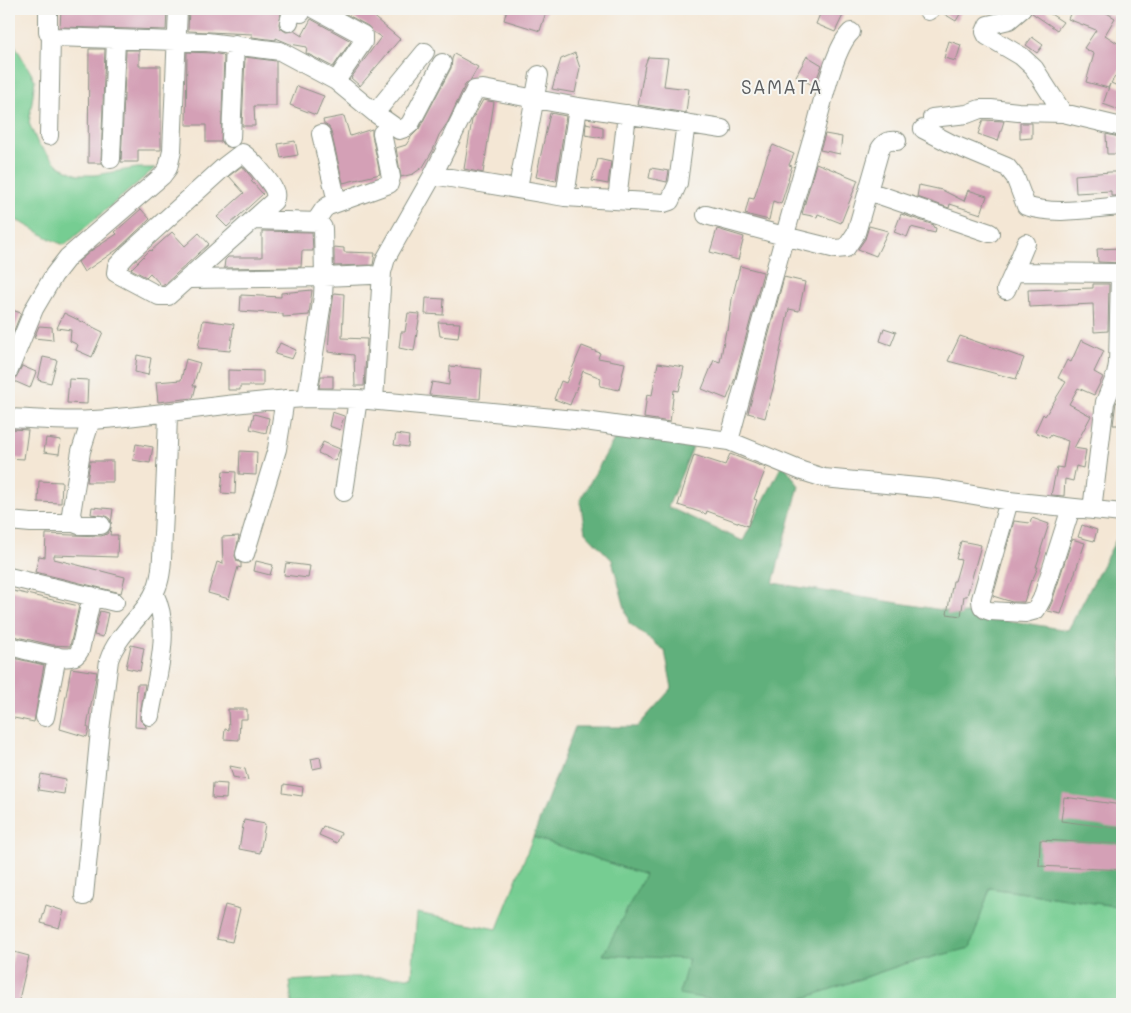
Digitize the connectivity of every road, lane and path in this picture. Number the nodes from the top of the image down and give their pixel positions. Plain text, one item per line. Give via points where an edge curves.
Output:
1 (48, 9) edge
2 (178, 9) edge
3 (302, 9) edge
4 (315, 9) edge
5 (1022, 9) edge
6 (289, 22) dead end
7 (851, 32) dead end
8 (51, 36) junction
9 (116, 40) junction
10 (177, 40) junction
11 (235, 44) junction
12 (425, 52) dead end
13 (442, 63) dead end
14 (539, 75) dead end
15 (336, 81) junction
16 (534, 98) junction
17 (578, 106) junction
18 (375, 113) junction
19 (1063, 113) junction
20 (627, 114) junction
21 (686, 123) junction
22 (1122, 128) edge
23 (722, 129) dead end
24 (382, 133) dead end
25 (321, 134) dead end
26 (49, 136) dead end
27 (231, 138) dead end
28 (898, 141) dead end
29 (111, 158) dead end
30 (434, 174) junction
31 (518, 188) junction
32 (868, 191) junction
33 (565, 197) junction
34 (617, 200) junction
35 (338, 202) junction
36 (1122, 206) edge
37 (706, 215) dead end
38 (254, 220) junction
39 (316, 221) junction
40 (990, 233) dead end
41 (784, 236) junction
42 (1026, 243) dead end
43 (1014, 272) junction
44 (1121, 273) edge
45 (370, 275) dead end
46 (324, 277) junction
47 (189, 279) junction
48 (1006, 290) dead end
49 (9, 370) edge
50 (1116, 391) edge
51 (307, 398) junction
52 (285, 399) junction
53 (366, 400) junction
54 (168, 412) junction
55 (9, 418) edge
56 (91, 420) junction
57 (729, 441) junction
58 (344, 492) dead end
59 (1009, 501) junction
60 (1071, 508) junction
61 (1092, 510) junction
62 (1122, 512) edge
63 (9, 521) edge
64 (74, 523) junction
65 (101, 525) dead end
66 (244, 554) dead end
67 (9, 577) edge
68 (154, 593) junction
69 (92, 596) junction
70 (115, 602) dead end
71 (9, 646) edge
72 (57, 656) junction
73 (150, 716) dead end
74 (45, 717) dead end
75 (84, 896) dead end

1 - 8 street
2 - 10 street
3 - 6 street via 301,13 292,11
4 - 15 street via 364,35 363,42
5 - 19 street via 1009,20 988,25 985,32 1034,68
7 - 41 street via 839,48
8 - 9 street
8 - 26 street
9 - 10 street
9 - 29 street
10 - 11 street
10 - 49 street via 172,151 168,168 145,192 68,256 34,309
11 - 15 street via 280,51
11 - 27 street
12 - 18 street
13 - 18 street via 405,128 399,130
14 - 16 street
15 - 18 street
16 - 17 street
16 - 30 street via 476,90
16 - 31 street
17 - 20 street
17 - 33 street
19 - 22 street
19 - 36 street via 991,109 928,123 952,144 1007,168 1015,177 1026,206 1052,211
20 - 21 street
20 - 34 street
21 - 23 street
21 - 34 street via 678,183 670,202
24 - 35 street via 391,177 389,184
25 - 35 street
28 - 32 street via 890,140 883,144
30 - 31 street
30 - 53 street via 386,258
31 - 33 street
32 - 40 street
32 - 41 street via 856,233 846,248 836,249
33 - 34 street
35 - 39 street via 324,209
37 - 41 street
38 - 39 street
38 - 47 street
38 - 47 street via 274,201 275,193 254,163 242,154 142,241 115,270 164,297
39 - 46 street via 322,223 323,228
41 - 57 street
42 - 43 street
43 - 44 street
43 - 48 street
44 - 50 street
45 - 46 street
46 - 47 street
46 - 51 street
50 - 61 street via 1105,402
51 - 52 street
51 - 53 street
52 - 54 street
52 - 66 street via 277,449
53 - 57 street via 562,418
53 - 58 street
54 - 56 street
54 - 68 street via 165,506 158,586
55 - 56 street
56 - 64 street via 71,514
57 - 59 street via 824,478 938,489
59 - 60 street
59 - 60 street via 982,599 984,610 1025,613 1036,610
60 - 61 street
61 - 62 street
63 - 64 street
64 - 65 street
67 - 69 street
68 - 73 street via 160,605 163,629
68 - 75 street via 143,613 119,640 109,660
69 - 70 street
69 - 72 street via 78,654 70,658
71 - 72 street
72 - 74 street

